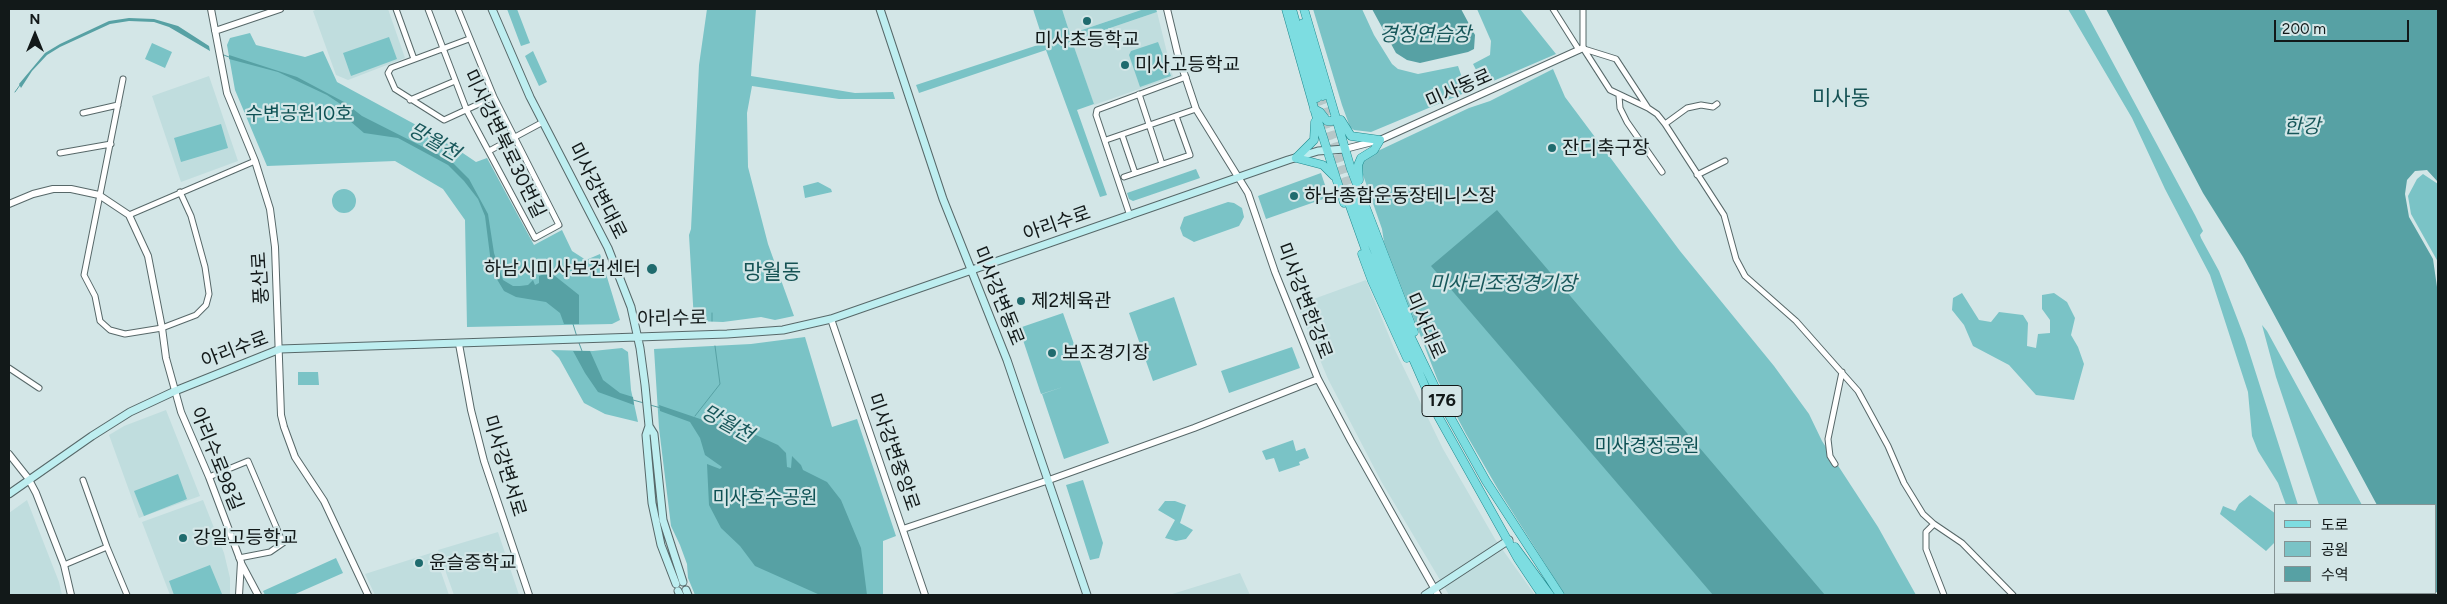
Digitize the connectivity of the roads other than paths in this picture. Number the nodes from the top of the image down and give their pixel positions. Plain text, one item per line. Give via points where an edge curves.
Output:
1 (211, 9) edge
2 (280, 9) edge
3 (396, 9) edge
4 (428, 9) edge
5 (458, 9) edge
6 (492, 9) edge
7 (880, 9) edge
8 (1167, 9) edge
9 (1286, 9) edge
10 (1292, 9) edge
11 (1299, 9) edge
12 (1304, 9) edge
13 (1553, 9) edge
14 (1583, 9) edge
15 (215, 31) junction
16 (469, 38) junction
17 (443, 48) junction
18 (1581, 49) junction
19 (414, 59) junction
20 (1186, 77) junction
21 (122, 79) dead end
22 (455, 81) junction
23 (1139, 94) junction
24 (1619, 96) junction
25 (494, 97) junction
26 (410, 100) junction
27 (1718, 104) dead end
28 (118, 105) junction
29 (1333, 108) junction
30 (1648, 108) junction
31 (1196, 109) junction
32 (467, 111) junction
33 (1315, 112) junction
34 (83, 113) dead end
35 (1176, 116) junction
36 (1336, 117) junction
37 (543, 122) junction
38 (1665, 124) junction
39 (1149, 125) junction
40 (1122, 134) junction
41 (515, 138) junction
42 (1106, 140) junction
43 (1380, 140) junction
44 (111, 144) junction
45 (1344, 149) junction
46 (1327, 150) junction
47 (489, 152) junction
48 (60, 153) dead end
49 (1296, 158) junction
50 (255, 160) junction
51 (1725, 161) dead end
52 (1162, 164) junction
53 (1662, 172) dead end
54 (1135, 173) junction
55 (1697, 175) junction
56 (1124, 176) dead end
57 (1335, 177) junction
58 (1240, 178) junction
59 (1360, 190) junction
60 (180, 192) junction
61 (99, 195) junction
62 (1347, 195) junction
63 (10, 204) edge
64 (129, 215) junction
65 (1130, 216) junction
66 (970, 270) junction
67 (831, 319) junction
68 (162, 328) junction
69 (638, 336) junction
70 (459, 344) junction
71 (280, 350) junction
72 (9, 368) edge
73 (1842, 372) junction
74 (1318, 379) junction
75 (1431, 381) junction
76 (39, 388) dead end
77 (174, 391) junction
78 (9, 454) edge
79 (1835, 464) dead end
80 (209, 477) junction
81 (28, 478) junction
82 (83, 480) dead end
83 (1049, 480) junction
84 (9, 494) edge
85 (1934, 524) junction
86 (903, 529) junction
87 (1509, 540) junction
88 (107, 548) junction
89 (240, 560) junction
90 (64, 565) junction
91 (682, 590) edge
92 (1436, 592) edge
93 (71, 595) edge
94 (127, 595) edge
95 (239, 595) edge
96 (258, 595) edge
97 (368, 595) edge
98 (530, 595) edge
99 (925, 595) edge
100 (1088, 595) edge
101 (1425, 595) edge
102 (1542, 595) edge
103 (1550, 595) edge
104 (1560, 595) edge
105 (1944, 595) edge
106 (2013, 595) edge

1 - 15 street, 풍산로
2 - 15 street
3 - 19 street
4 - 17 street, 미사강변북로30번길
5 - 16 street, 미사강변북로30번길
6 - 37 main road, 미사강변대로
7 - 66 main road, 미사강변동로
8 - 20 street, 미사강변한강로
9 - 33 main road
10 - 11 main road via 1320,97
12 - 29 main road
13 - 18 street
14 - 18 street
15 - 50 street, 풍산로 via 221,71 233,113
16 - 17 street
16 - 25 street, 미사강변북로30번길
17 - 19 street
17 - 22 street, 미사강변북로30번길
18 - 24 street via 1606,85
18 - 30 street via 1616,59
18 - 43 street, 미사동로
19 - 26 street via 388,70 395,89
20 - 23 street
20 - 31 street, 미사강변한강로
21 - 28 street
22 - 26 street
22 - 32 street, 미사강변북로30번길
23 - 39 street
23 - 42 street via 1097,110
24 - 30 street
24 - 53 street via 1620,108 1627,122
25 - 32 street
25 - 41 street, 미사강변북로30번길
26 - 32 street via 444,120
27 - 38 street via 1687,108
28 - 34 street
28 - 44 street
29 - 36 main road
29 - 43 main road via 1350,136
30 - 38 street
31 - 35 street
31 - 58 street, 미사강변한강로
32 - 47 street, 미사강변북로30번길
33 - 36 main road via 1320,112 1327,121
33 - 46 main road
33 - 49 main road via 1314,140
35 - 39 street
35 - 52 street via 1190,154
36 - 45 main road
37 - 41 street
37 - 69 main road, 미사강변대로 via 614,260
38 - 55 street
39 - 40 street
39 - 52 street
40 - 42 street
40 - 54 street
41 - 47 street
41 - 47 street, 미사강변북로30번길 via 559,225 535,238
42 - 65 street
43 - 45 street, 미사동로
43 - 59 main road via 1358,164
44 - 48 street
44 - 61 street
45 - 46 main road, 아리수로
45 - 59 main road
46 - 49 main road, 아리수로
46 - 57 main road
49 - 57 main road via 1323,166
49 - 58 main road, 아리수로
50 - 60 street
50 - 71 street, 풍산로 via 273,226
51 - 55 street
52 - 54 street
54 - 56 street
55 - 73 street via 1727,222 1736,259 1745,276 1796,321
57 - 62 main road
58 - 65 main road, 아리수로
58 - 74 street, 미사강변한강로
59 - 62 main road via 1348,189
59 - 75 main road
60 - 64 street
60 - 68 street via 196,230 209,294 206,306 196,315
61 - 63 street via 53,189
61 - 64 street
61 - 68 street via 84,275 95,296 100,321 104,327 117,333
62 - 75 main road, 미사대로 / 176
62 - 87 main road, 미사대로 / 176 via 1372,281 1410,365
64 - 68 street, 아리수로98길 via 148,256
65 - 66 main road, 아리수로
66 - 67 main road, 아리수로
66 - 83 main road, 미사강변동로 via 1007,360
67 - 69 main road, 아리수로 via 771,332
67 - 86 street, 미사강변중앙로
68 - 77 street, 아리수로98길
69 - 70 main road, 아리수로
69 - 91 main road, 미사강변대로 via 649,426 646,435 652,503 661,545
70 - 71 main road, 아리수로
70 - 98 street, 미사강변서로 via 484,461
71 - 77 main road, 아리수로
71 - 97 street, 풍산로 via 284,426 295,457 324,502
72 - 76 street
73 - 79 street via 1828,439 1830,456
73 - 85 street via 1858,391 1888,446 1904,484 1923,514
74 - 83 street
74 - 92 street, 미사강변한강로
75 - 104 main road, 미사대로 / 176 via 1486,481
77 - 80 street, 아리수로98길
77 - 81 main road, 아리수로 via 114,421
78 - 81 street
80 - 89 street, 아리수로98길
80 - 89 street via 248,461 283,542 270,552
81 - 84 main road, 아리수로
81 - 90 street
82 - 88 street
83 - 86 street
83 - 100 main road, 미사강변동로
85 - 105 street via 1926,532 1926,549
85 - 106 street via 1962,543
86 - 99 street, 미사강변중앙로
87 - 92 main road
87 - 102 main road, 미사대로
87 - 103 main road, 미사대로 / 176
88 - 90 street
88 - 94 street
89 - 95 street, 아리수로98길
89 - 96 street
90 - 93 street
92 - 101 main road

